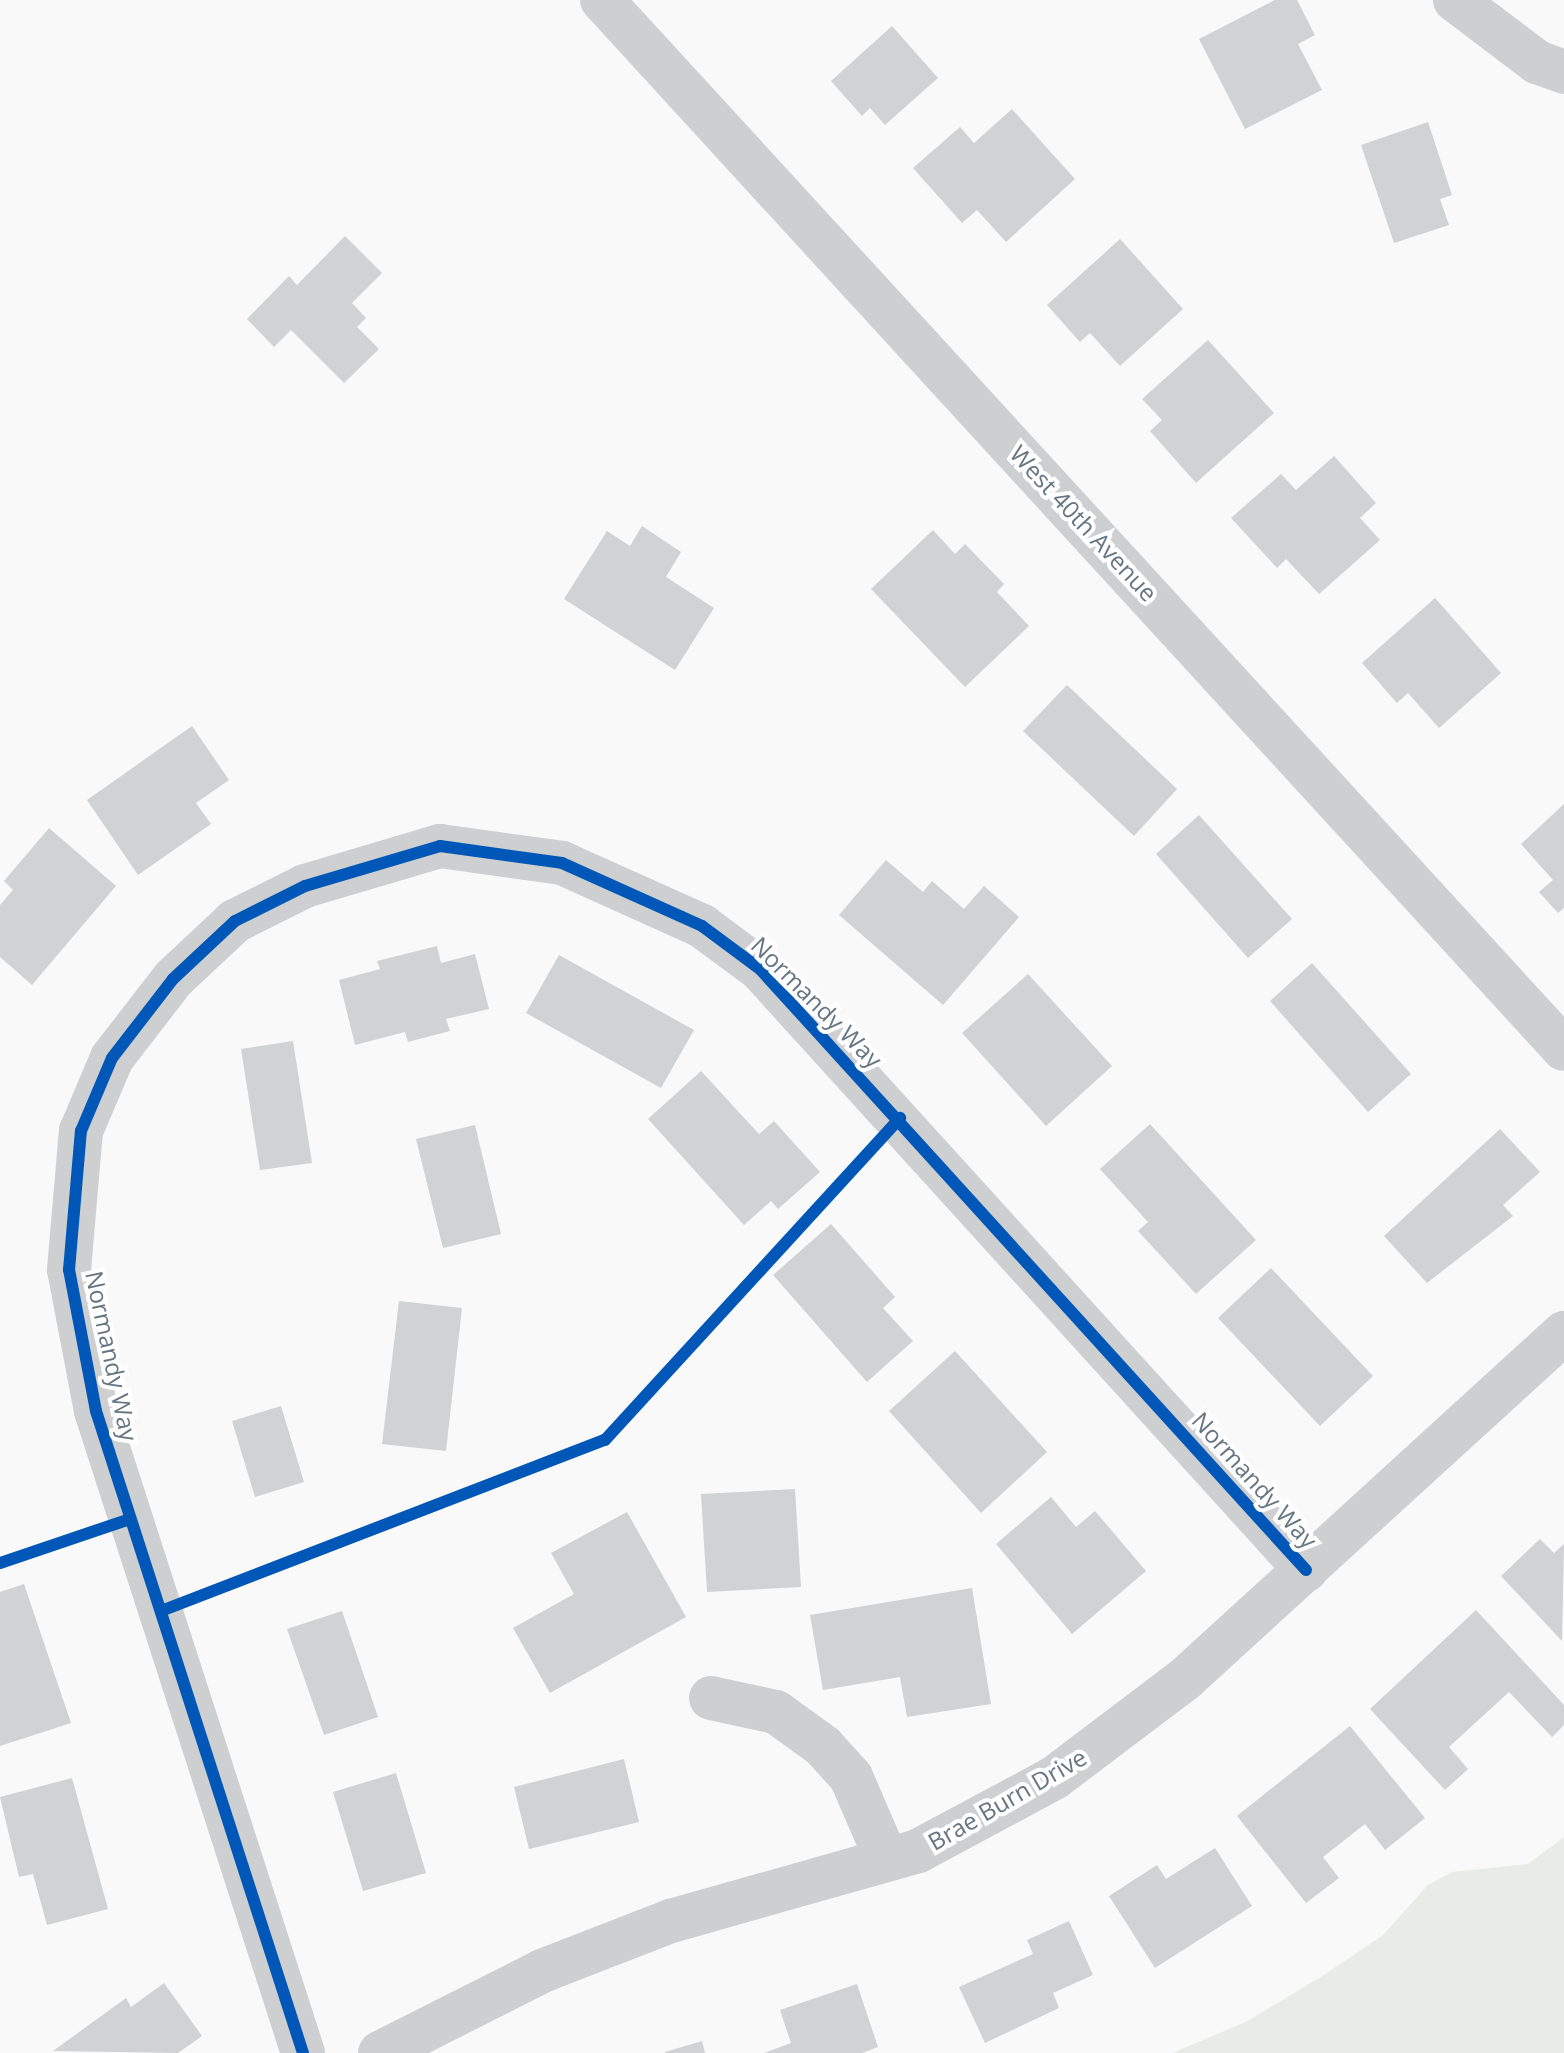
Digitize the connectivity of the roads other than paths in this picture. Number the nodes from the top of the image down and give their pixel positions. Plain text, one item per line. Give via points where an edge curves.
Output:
1 (602, 0) edge
2 (1455, 0) edge
3 (1564, 72) edge
4 (1564, 1049) edge
5 (1564, 1333) edge
6 (1306, 1570) junction
7 (711, 1698) dead end
8 (887, 1860) junction
9 (303, 2053) edge
10 (380, 2053) edge

1 - 4 street, West 40th Avenue
2 - 3 street via 1537,62
5 - 6 street, Brae Burn Drive
6 - 8 street, Brae Burn Drive via 1186,1678 1054,1778 918,1851
6 - 9 street, Normandy Way via 771,980 702,926 562,863 440,846 305,886 235,921 173,979 112,1058 81,1131 69,1270 96,1411
7 - 8 street via 776,1712 823,1746 851,1777
8 - 10 street, Brae Burn Drive via 671,1921 542,1971

